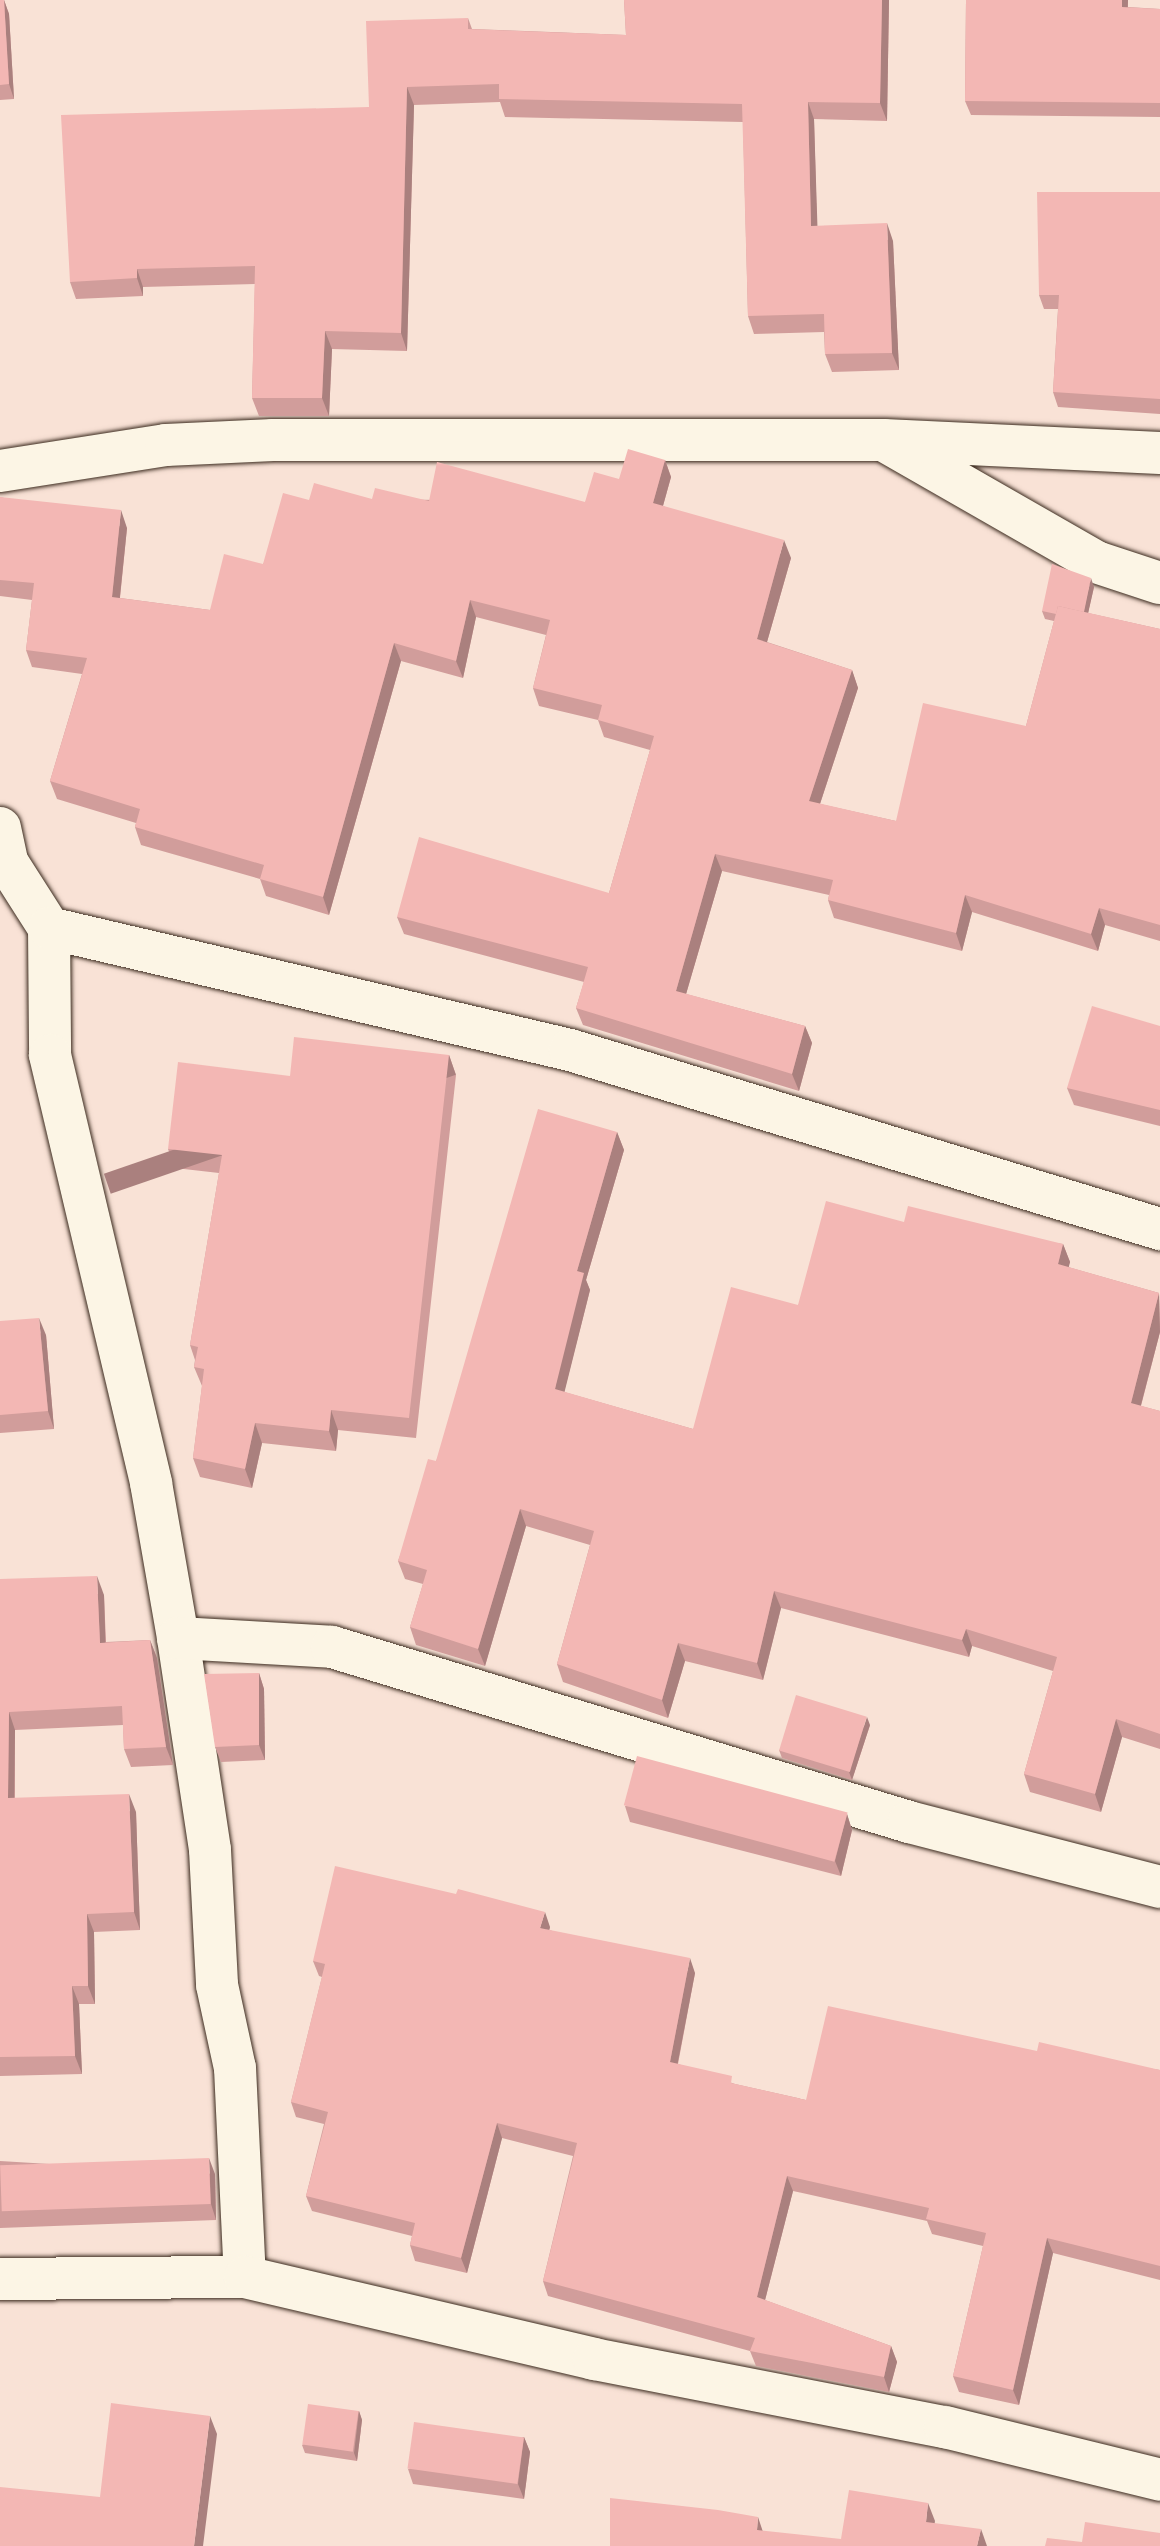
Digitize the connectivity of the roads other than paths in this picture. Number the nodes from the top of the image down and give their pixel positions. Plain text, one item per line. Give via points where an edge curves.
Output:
1 (884, 440) junction
2 (1160, 453) edge
3 (0, 471) edge
4 (1160, 583) edge
5 (2, 851) edge
6 (49, 928) junction
7 (1160, 1229) edge
8 (178, 1638) junction
9 (1160, 1887) edge
10 (245, 2277) junction
11 (0, 2279) edge
12 (1160, 2480) edge

1 - 2 street
1 - 3 street via 273,440 166,445
1 - 4 street via 1096,562
5 - 6 street
6 - 7 street via 570,1050
6 - 8 street via 50,1055 151,1483
8 - 9 street via 332,1647 909,1822
8 - 10 street via 210,1850 217,1985 235,2068
10 - 11 street
10 - 12 street via 594,2359 945,2427

